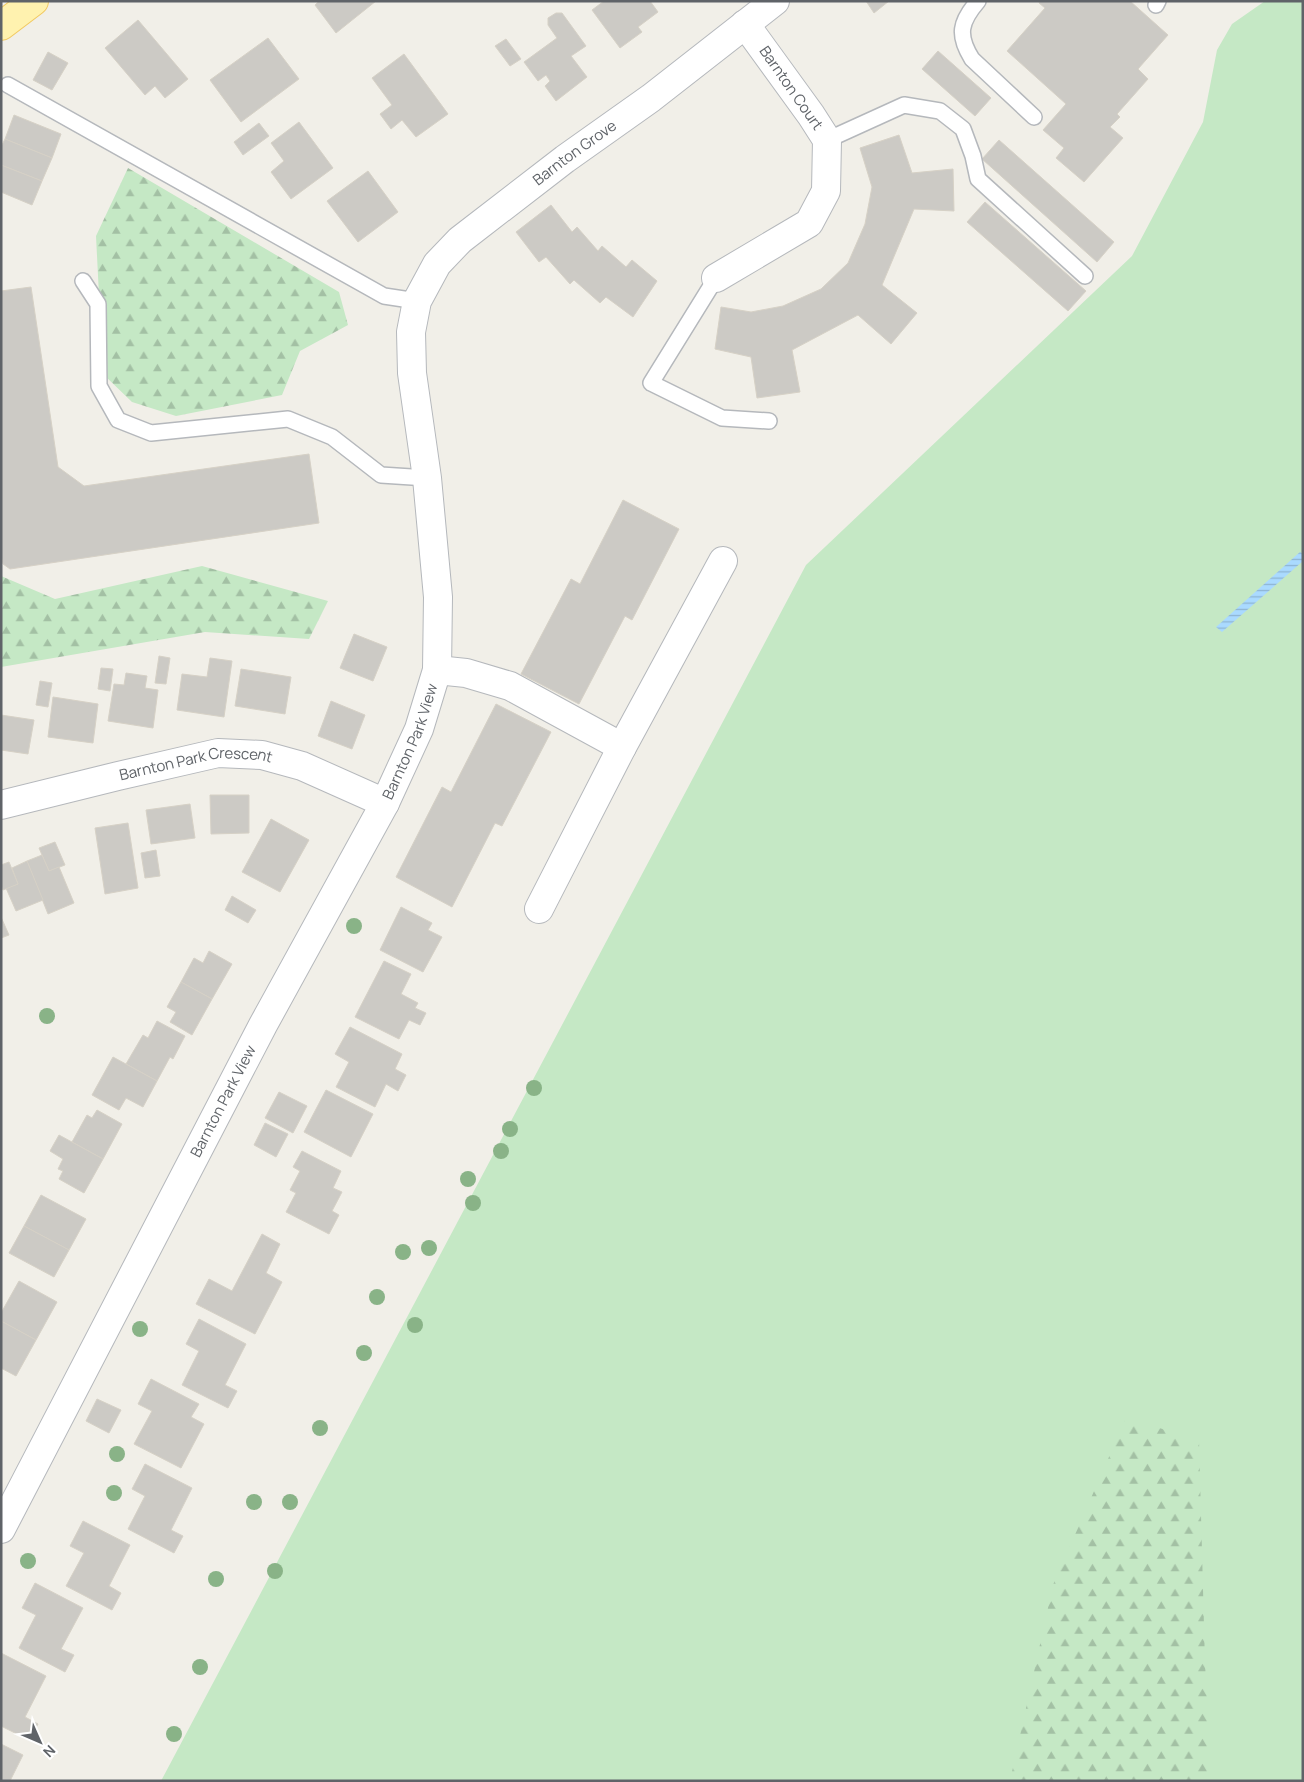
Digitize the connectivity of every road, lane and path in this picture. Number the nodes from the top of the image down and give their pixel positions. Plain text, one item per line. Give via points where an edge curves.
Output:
1 (34, 1) edge
2 (775, 1) edge
3 (978, 1) edge
4 (745, 24) junction
5 (1, 26) edge
6 (8, 86) dead end
7 (1034, 117) dead end
8 (828, 140) junction
9 (1085, 276) dead end
10 (716, 278) joint
11 (83, 281) dead end
12 (417, 301) junction
13 (412, 332) joint
14 (770, 421) dead end
15 (427, 478) junction
16 (723, 561) dead end
17 (437, 670) junction
18 (622, 747) junction
19 (385, 803) junction
20 (1, 805) edge
21 (539, 909) dead end
22 (1, 1529) edge

1 - 5 main road
2 - 4 street, Barnton Grove
3 - 7 lane via 967,14 963,26 965,48 972,59
4 - 8 street, Barnton Court
4 - 12 street, Barnton Grove via 460,240 438,264
6 - 12 lane via 384,296
8 - 9 lane via 904,105 940,111 963,129 978,179
8 - 10 street, Barnton Court via 826,191 809,223
10 - 14 lane via 651,383 722,418
11 - 15 lane via 98,304 99,386 118,420 152,433 288,419 332,437 381,475
12 - 13 street, Barnton Grove
13 - 15 street, Barnton Park View via 412,373
15 - 17 street, Barnton Park View via 438,597
16 - 18 street
17 - 18 street, Barnton Park View via 466,673 510,686
17 - 19 street, Barnton Park View via 419,729
18 - 21 street
19 - 20 street, Barnton Park Crescent via 302,766 262,755 218,753
19 - 22 street, Barnton Park View via 263,1025

